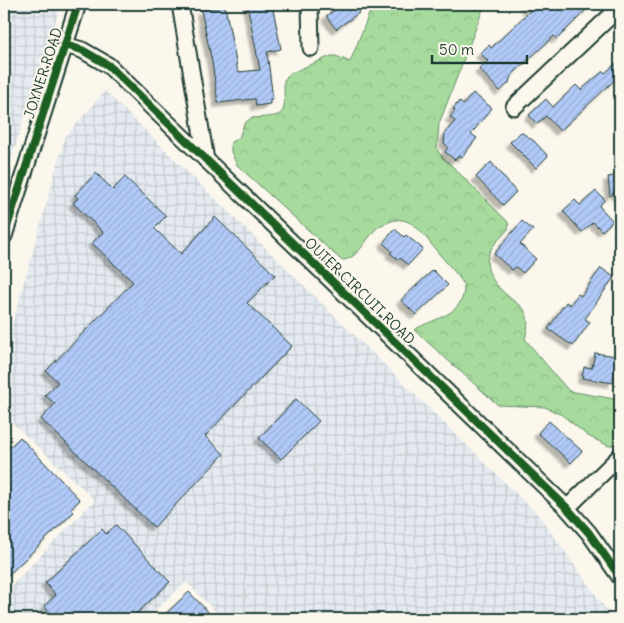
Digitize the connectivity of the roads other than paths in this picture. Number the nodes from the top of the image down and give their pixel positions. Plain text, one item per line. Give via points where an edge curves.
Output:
1 (78, 4) edge
2 (180, 4) edge
3 (310, 4) edge
4 (620, 8) edge
5 (65, 44) junction
6 (311, 48) dead end
7 (514, 107) dead end
8 (206, 160) junction
9 (4, 236) edge
10 (620, 456) edge
11 (567, 508) junction
12 (620, 576) edge

1 - 5 street, JOYNER ROAD
2 - 8 street
3 - 6 street
4 - 7 street
5 - 8 street, OUTER CIRCUIT ROAD via 108,65
5 - 9 street, JOYNER ROAD
8 - 11 street, OUTER CIRCUIT ROAD
10 - 11 street
11 - 12 street, OUTER CIRCUIT ROAD

